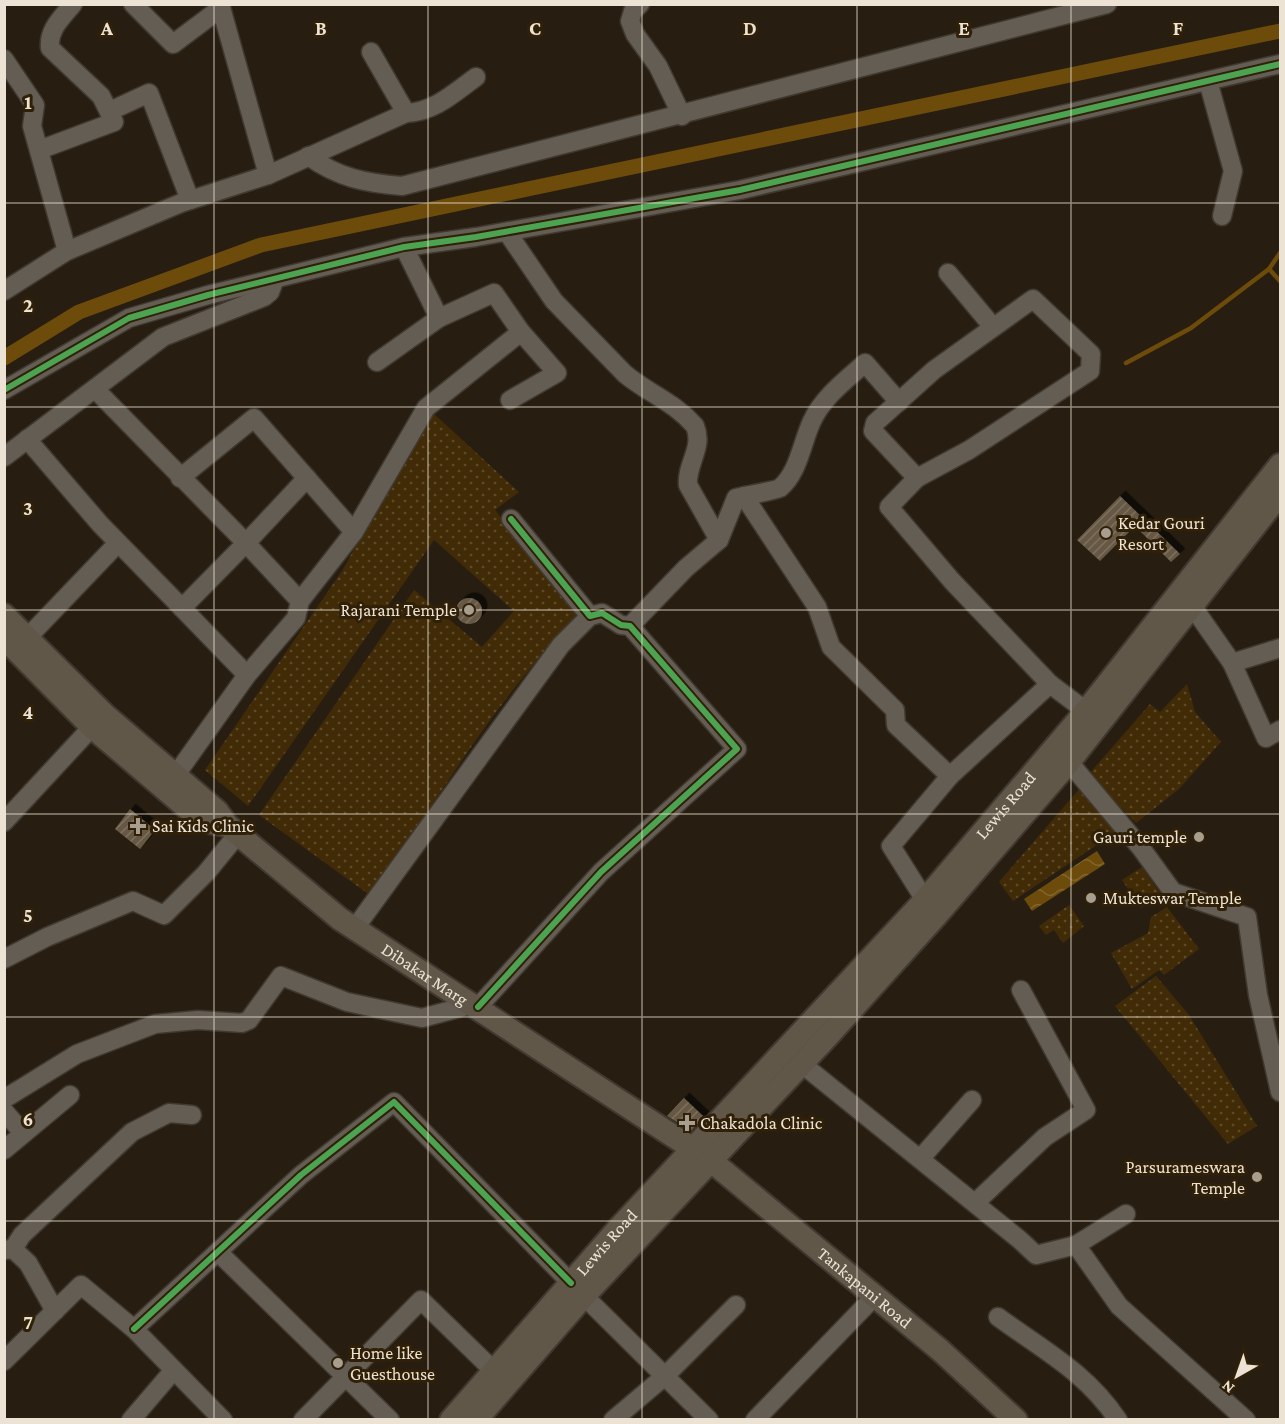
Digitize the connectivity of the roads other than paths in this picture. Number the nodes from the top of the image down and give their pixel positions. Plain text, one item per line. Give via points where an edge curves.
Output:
1 (73, 4) edge
2 (133, 4) edge
3 (640, 4) edge
4 (1107, 4) edge
5 (220, 6) edge
6 (371, 52) dead end
7 (4, 59) edge
8 (1281, 64) edge
9 (476, 77) dead end
10 (1208, 81) junction
11 (110, 111) junction
12 (406, 113) junction
13 (682, 116) junction
14 (39, 150) junction
15 (308, 156) junction
16 (268, 175) junction
17 (190, 200) junction
18 (1222, 216) dead end
19 (507, 232) junction
20 (404, 247) junction
21 (67, 250) junction
22 (948, 273) dead end
23 (275, 279) junction
24 (4, 291) edge
25 (439, 318) junction
26 (993, 327) junction
27 (521, 332) junction
28 (377, 362) dead end
29 (95, 389) junction
30 (4, 390) edge
31 (510, 400) dead end
32 (899, 402) junction
33 (27, 439) junction
34 (4, 457) edge
35 (1281, 465) edge
36 (180, 478) junction
37 (306, 478) junction
38 (917, 478) junction
39 (1281, 494) edge
40 (744, 496) junction
41 (511, 519) dead end
42 (354, 532) junction
43 (719, 540) junction
44 (118, 543) junction
45 (246, 543) junction
46 (300, 601) junction
47 (1170, 603) junction
48 (1193, 607) junction
49 (182, 608) junction
50 (4, 615) edge
51 (590, 616) junction
52 (630, 626) junction
53 (4, 638) edge
54 (28, 638) junction
55 (1281, 648) edge
56 (1232, 663) junction
57 (247, 675) junction
58 (1050, 684) junction
59 (1086, 711) junction
60 (92, 727) junction
61 (1281, 730) edge
62 (1069, 762) junction
63 (175, 776) junction
64 (950, 776) junction
65 (4, 822) edge
66 (232, 829) junction
67 (926, 900) junction
68 (355, 928) junction
69 (4, 959) edge
70 (1021, 990) dead end
71 (476, 1006) junction
72 (802, 1064) junction
73 (1281, 1092) edge
74 (70, 1095) dead end
75 (4, 1099) edge
76 (972, 1100) dead end
77 (4, 1111) edge
78 (192, 1115) dead end
79 (23, 1133) junction
80 (720, 1135) junction
81 (4, 1150) edge
82 (702, 1155) junction
83 (920, 1159) junction
84 (975, 1203) junction
85 (1126, 1214) dead end
86 (1076, 1245) junction
87 (9, 1249) edge
88 (219, 1253) junction
89 (578, 1289) junction
90 (875, 1296) junction
91 (736, 1305) dead end
92 (55, 1311) junction
93 (998, 1317) dead end
94 (134, 1329) junction
95 (4, 1361) edge
96 (173, 1371) junction
97 (495, 1371) junction
98 (665, 1376) junction
99 (345, 1377) junction
100 (131, 1419) edge
101 (223, 1419) edge
102 (303, 1419) edge
103 (390, 1419) edge
104 (451, 1419) edge
105 (476, 1419) edge
106 (613, 1419) edge
107 (709, 1419) edge
108 (755, 1419) edge
109 (1016, 1419) edge
110 (1118, 1419) edge
111 (1246, 1419) edge

1 - 11 street via 52,30 50,48 101,96
2 - 5 street via 173,44
3 - 13 street via 630,21
4 - 13 street
5 - 16 street
6 - 12 street
7 - 14 street via 34,105 32,126
8 - 10 street
9 - 12 street via 434,107
10 - 18 street via 1233,171
10 - 19 street via 740,190
11 - 14 street via 114,122
11 - 17 street via 149,93
12 - 15 street
13 - 15 street via 402,186 330,172
14 - 21 street
15 - 16 street
16 - 17 street
17 - 21 street
19 - 20 street
19 - 43 street via 554,301 625,374 658,394 695,426 698,448 687,477 688,485
20 - 23 street
20 - 25 street
21 - 24 street
22 - 26 street
23 - 29 street via 268,294 163,337
23 - 30 street via 129,318
25 - 27 street via 494,293
25 - 28 street
26 - 32 street via 934,370
26 - 38 street via 1033,300 1091,354 1090,372 969,450
27 - 31 street via 557,373
27 - 42 street via 426,408
29 - 33 street
29 - 36 street
32 - 38 street via 875,423 873,431
32 - 40 street via 865,363 827,399 780,488
33 - 34 street
33 - 44 street
35 - 47 main road, Lewis Road
36 - 37 street via 254,418
36 - 45 street
37 - 42 street
37 - 45 street
38 - 58 street via 889,507 952,581
39 - 48 main road, Lewis Road
40 - 43 street via 736,498
40 - 64 street via 817,607 831,647 895,710 896,725
41 - 51 street
42 - 46 street
43 - 52 street
44 - 49 street
44 - 54 street
45 - 46 street
45 - 49 street
46 - 57 street via 296,618
47 - 48 street
47 - 59 main road, Lewis Road
48 - 56 street
48 - 62 main road, Lewis Road
49 - 57 street
50 - 54 main road, Dibakar Marg
51 - 52 street via 602,613
51 - 68 street via 561,645
52 - 71 street via 737,749 601,872
53 - 60 main road, Dibakar Marg
54 - 63 main road, Dibakar Marg via 104,714
55 - 56 street
56 - 61 street via 1266,738
57 - 63 street
58 - 59 street
58 - 64 street
59 - 67 main road, Lewis Road
60 - 65 street
60 - 66 main road, Dibakar Marg via 193,813 207,822
62 - 72 main road, Lewis Road
62 - 73 street via 1173,892 1247,917 1258,995
63 - 66 main road, Dibakar Marg
64 - 67 street via 891,846
66 - 68 main road, Dibakar Marg
66 - 69 street via 206,873 164,915 133,901
67 - 80 main road, Lewis Road
68 - 71 main road, Dibakar Marg
70 - 84 street via 1086,1110 1045,1137
71 - 75 street via 422,1018 347,1002 281,976 249,1020 155,1024 77,1054
71 - 82 main road, Dibakar Marg
72 - 80 main road, Lewis Road
72 - 83 street
74 - 79 street
76 - 83 street
77 - 79 street
78 - 87 street via 169,1113 132,1132
79 - 81 street
80 - 82 main road, Lewis Road
82 - 89 main road, Lewis Road
82 - 90 main road, Tankapani Road
83 - 84 street
84 - 86 street via 1036,1255
85 - 86 street
86 - 111 street via 1119,1306
87 - 92 street via 28,1263
88 - 89 street via 301,1175 393,1102
88 - 94 street
88 - 99 street
89 - 97 main road, Lewis Road
89 - 98 street
89 - 105 main road, Lewis Road
90 - 108 street
90 - 109 main road, Tankapani Road
91 - 98 street
92 - 94 street via 81,1285
92 - 95 street
93 - 110 street via 1084,1377
94 - 96 street
96 - 100 street
96 - 101 street
97 - 99 street via 422,1300
97 - 104 main road, Lewis Road
98 - 106 street
98 - 107 street
99 - 102 street
99 - 103 street

